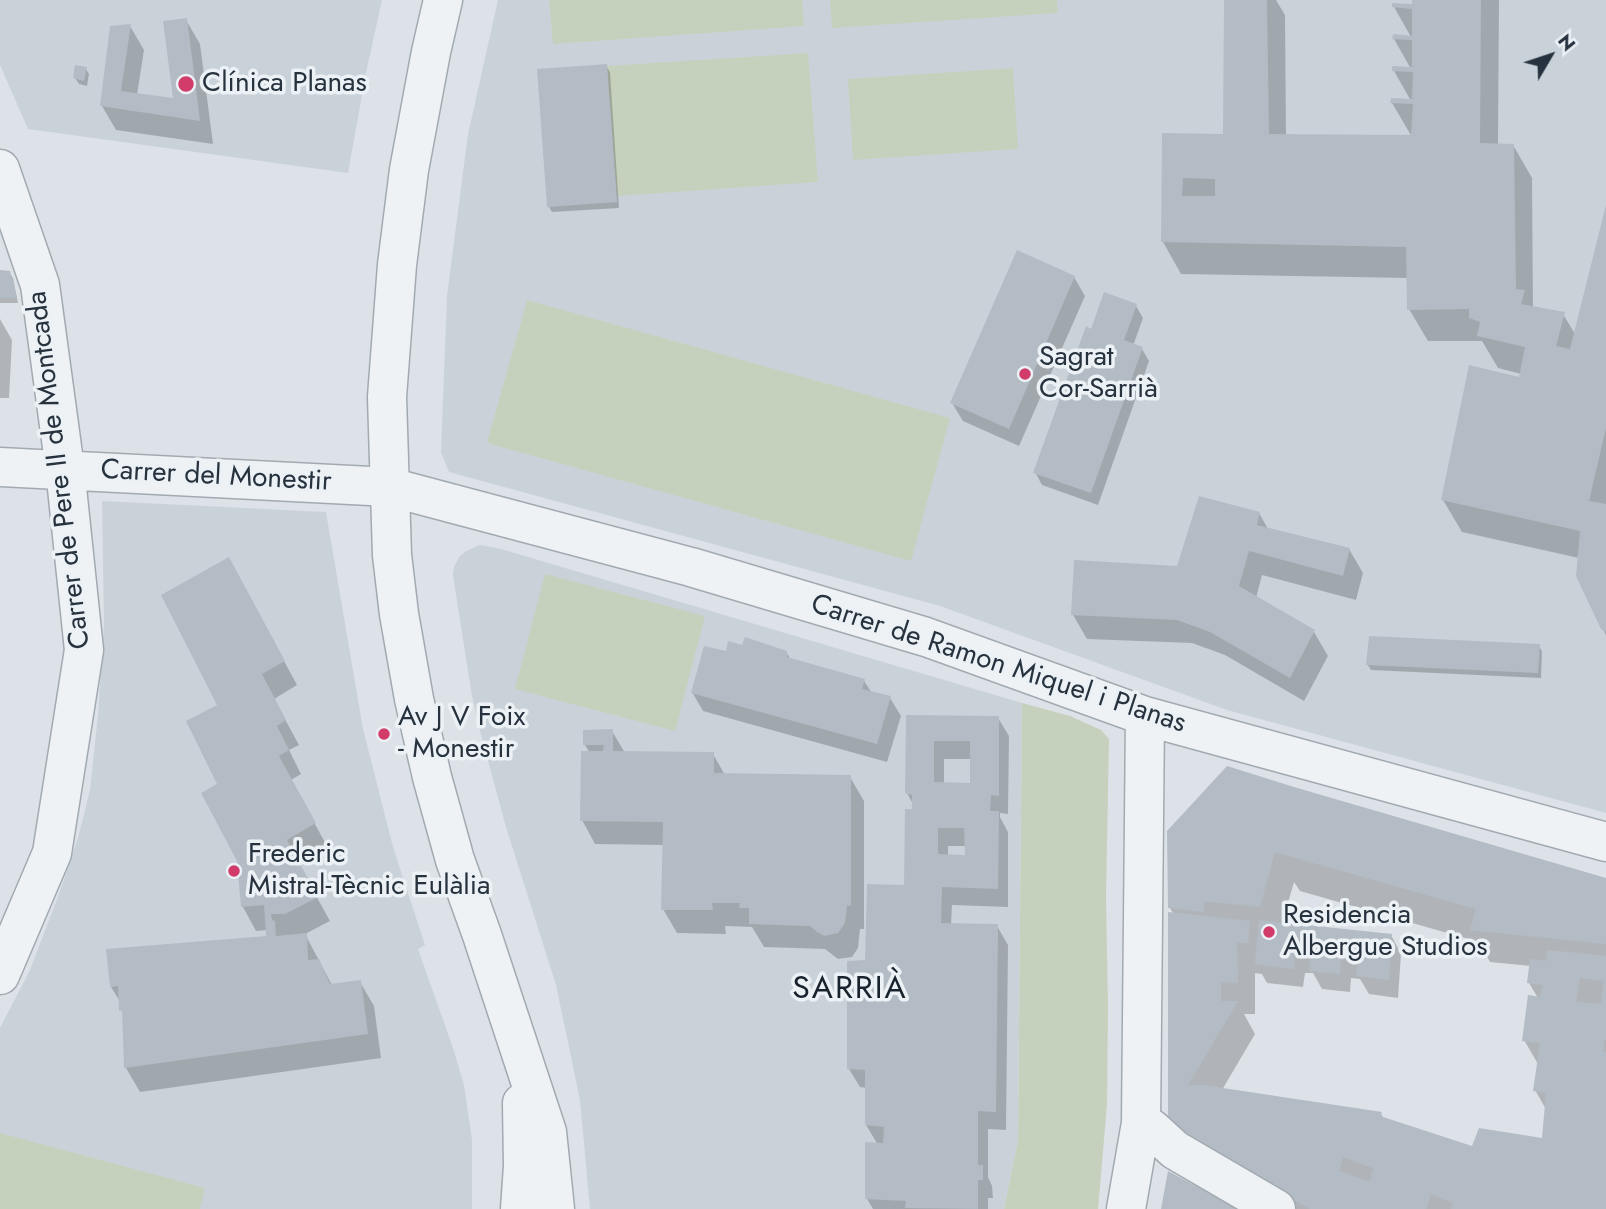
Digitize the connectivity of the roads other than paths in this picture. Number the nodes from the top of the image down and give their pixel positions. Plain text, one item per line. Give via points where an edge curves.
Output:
1 (443, 0) edge
2 (0, 169) edge
3 (0, 467) edge
4 (65, 469) junction
5 (390, 487) junction
6 (1145, 716) junction
7 (1606, 842) edge
8 (0, 975) edge
9 (521, 1055) junction
10 (1141, 1123) junction
11 (520, 1209) edge
12 (555, 1209) edge
13 (1126, 1209) edge
14 (1276, 1209) edge

1 - 5 street via 409,170 397,265 387,397
2 - 4 street, Carrer de Pere II de Montcada via 40,285
3 - 4 street, Carrer del Monestir
4 - 5 street, Carrer del Monestir
4 - 8 street, Carrer de Pere II de Montcada via 85,650 52,853
5 - 6 street, Carrer de Ramon Miquel i Planas via 691,567 913,633
5 - 9 street via 392,555 414,699 456,860
6 - 7 street, Carrer de Ramon Miquel i Planas
6 - 10 street
9 - 11 street
9 - 12 street via 547,1132
10 - 13 street
10 - 14 street via 1175,1150

